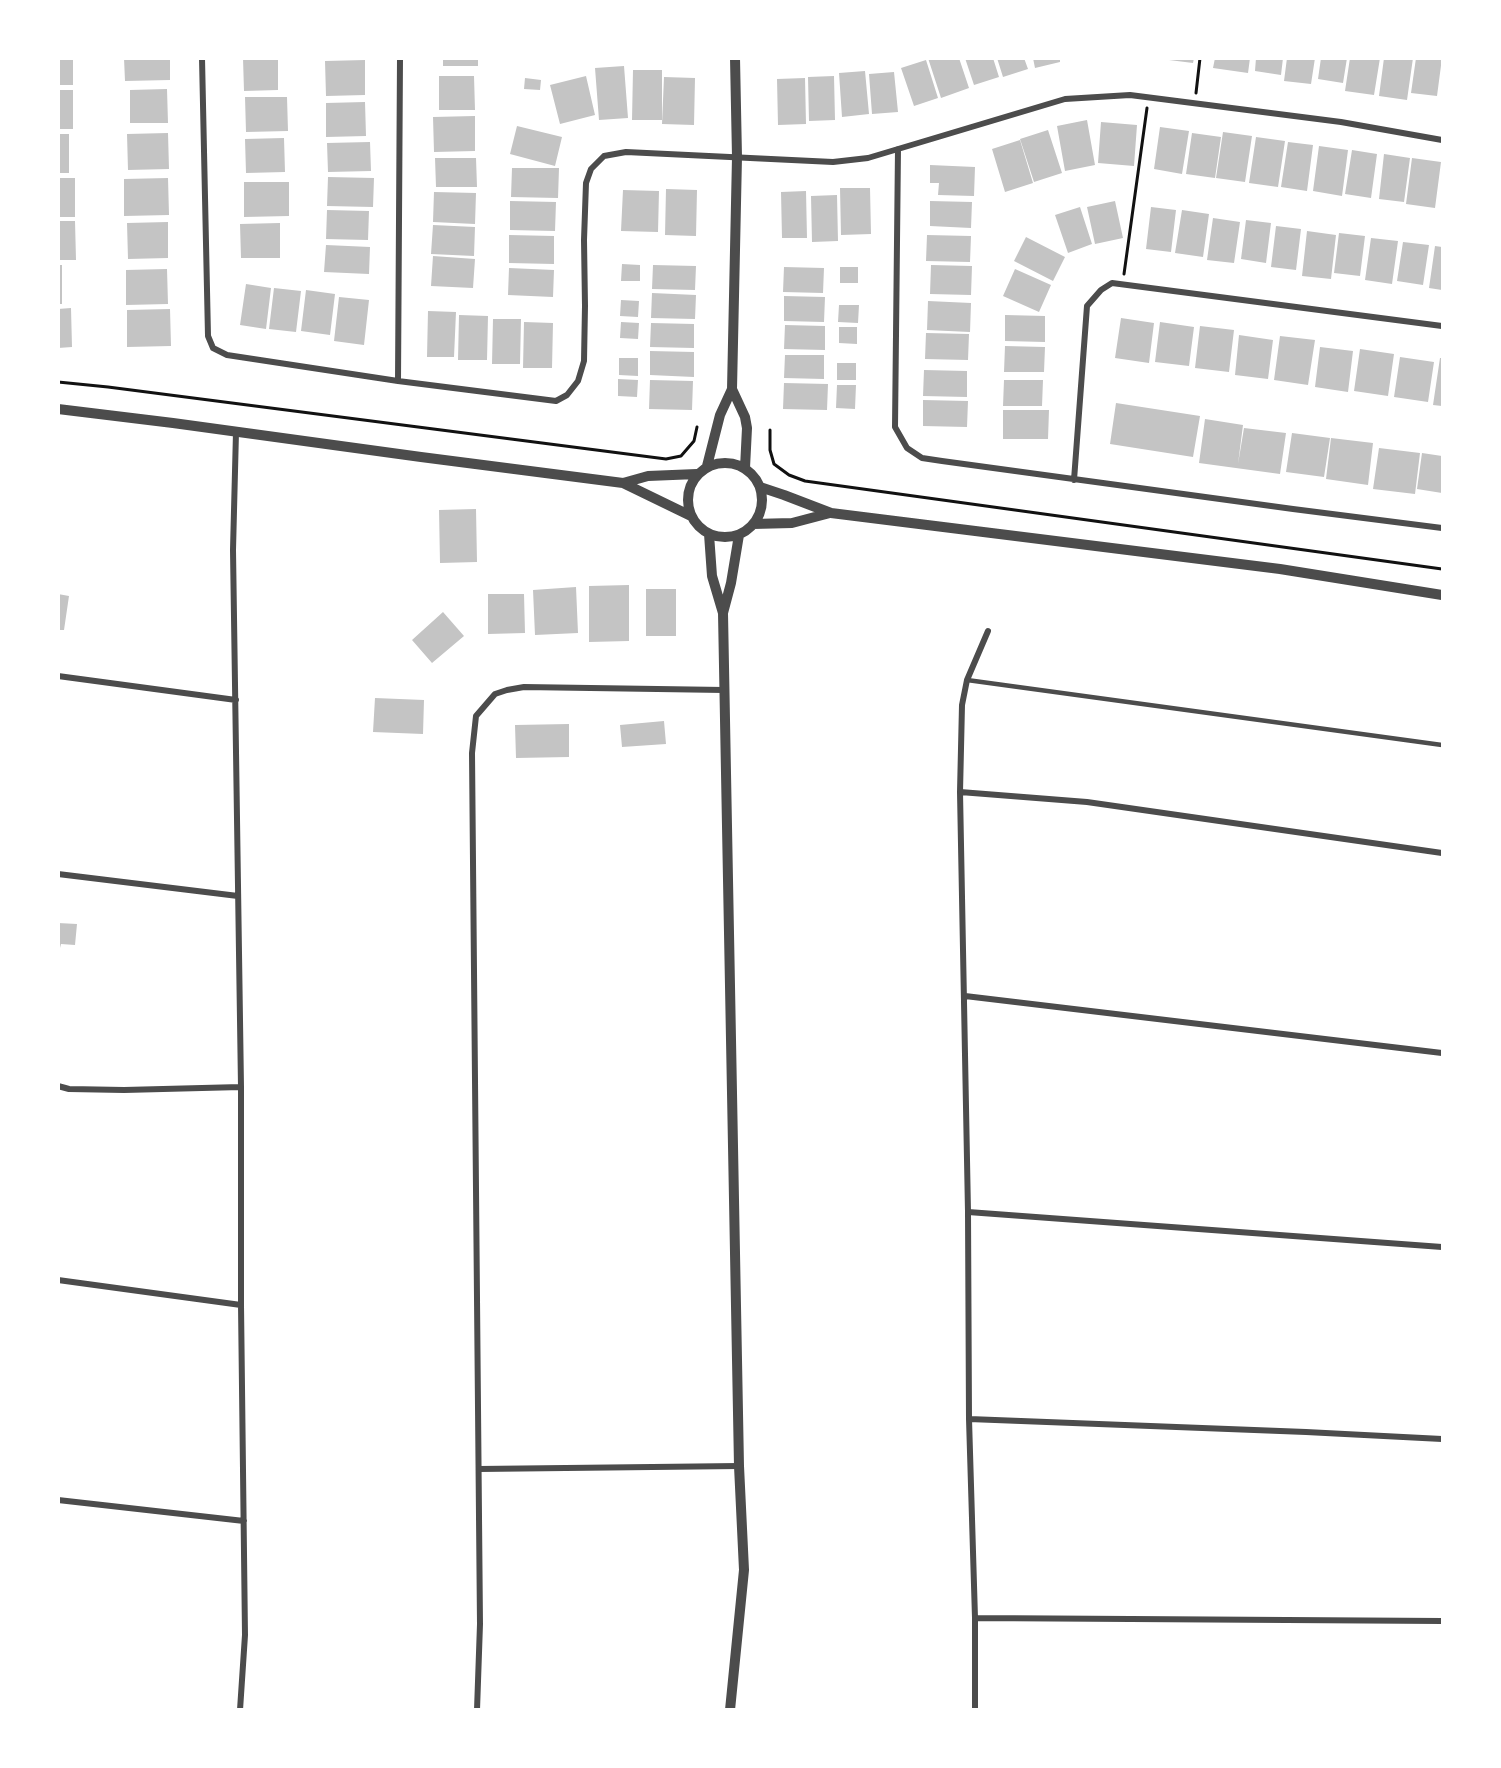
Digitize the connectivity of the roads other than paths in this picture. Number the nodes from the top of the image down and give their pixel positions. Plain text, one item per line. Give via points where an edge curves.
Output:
1 (202, 58) edge
2 (400, 58) edge
3 (735, 58) edge
4 (1443, 140) edge
5 (898, 149) junction
6 (737, 157) junction
7 (1443, 326) edge
8 (398, 381) junction
9 (732, 389) junction
10 (58, 409) edge
11 (236, 432) junction
12 (707, 466) junction
13 (745, 468) junction
14 (697, 474) junction
15 (1074, 480) junction
16 (623, 483) junction
17 (760, 487) junction
18 (831, 513) junction
19 (691, 516) junction
20 (753, 524) junction
21 (1443, 528) edge
22 (709, 534) junction
23 (739, 535) junction
24 (1443, 595) edge
25 (723, 613) junction
26 (988, 631) dead end
27 (58, 676) edge
28 (967, 680) junction
29 (724, 690) junction
30 (236, 700) junction
31 (1443, 745) edge
32 (960, 792) junction
33 (1443, 853) edge
34 (58, 874) edge
35 (238, 896) junction
36 (964, 996) junction
37 (1443, 1053) edge
38 (58, 1086) edge
39 (241, 1087) junction
40 (968, 1212) junction
41 (1443, 1247) edge
42 (58, 1280) edge
43 (241, 1305) junction
44 (969, 1419) junction
45 (1443, 1439) edge
46 (739, 1466) junction
47 (479, 1469) junction
48 (58, 1500) edge
49 (244, 1521) junction
50 (975, 1618) junction
51 (1443, 1621) edge
52 (240, 1710) edge
53 (477, 1710) edge
54 (730, 1710) edge
55 (975, 1710) edge

1 - 8 street via 208,336 213,348 227,355
2 - 8 street
3 - 6 street
4 - 5 street via 1341,122 1130,95 1065,99
5 - 6 street via 833,162
5 - 15 street via 895,427 907,448 922,458
6 - 8 street via 626,152 604,156 591,169 586,183 584,361 578,381 567,395 556,401
6 - 9 street
7 - 15 street via 1113,283 1087,306
9 - 12 street via 720,415
9 - 13 street via 747,428
10 - 11 street
11 - 16 street
11 - 30 street
12 - 13 street via 720,462
12 - 14 street
13 - 17 street
14 - 16 street via 648,476
14 - 19 street via 688,494
15 - 21 street
16 - 19 street
17 - 18 street
17 - 20 street via 760,513
18 - 20 street via 792,523
18 - 24 street via 1280,569
19 - 22 street
20 - 23 street
22 - 23 street
22 - 25 street via 712,576
23 - 25 street
25 - 29 street
26 - 28 street
27 - 30 street
28 - 31 lane
28 - 32 street via 962,705
29 - 46 street
29 - 47 street via 524,687 495,694 477,716 472,753
30 - 35 street
32 - 33 street via 1088,802
32 - 36 street
34 - 35 street
35 - 39 street
36 - 37 street
36 - 40 street
38 - 39 street via 124,1090
39 - 43 street
40 - 41 street
40 - 44 street
42 - 43 street
43 - 49 street
44 - 45 street
44 - 50 street
46 - 47 street
46 - 54 street via 744,1570
47 - 53 street
48 - 49 street
49 - 52 street via 245,1635
50 - 51 street
50 - 55 street

